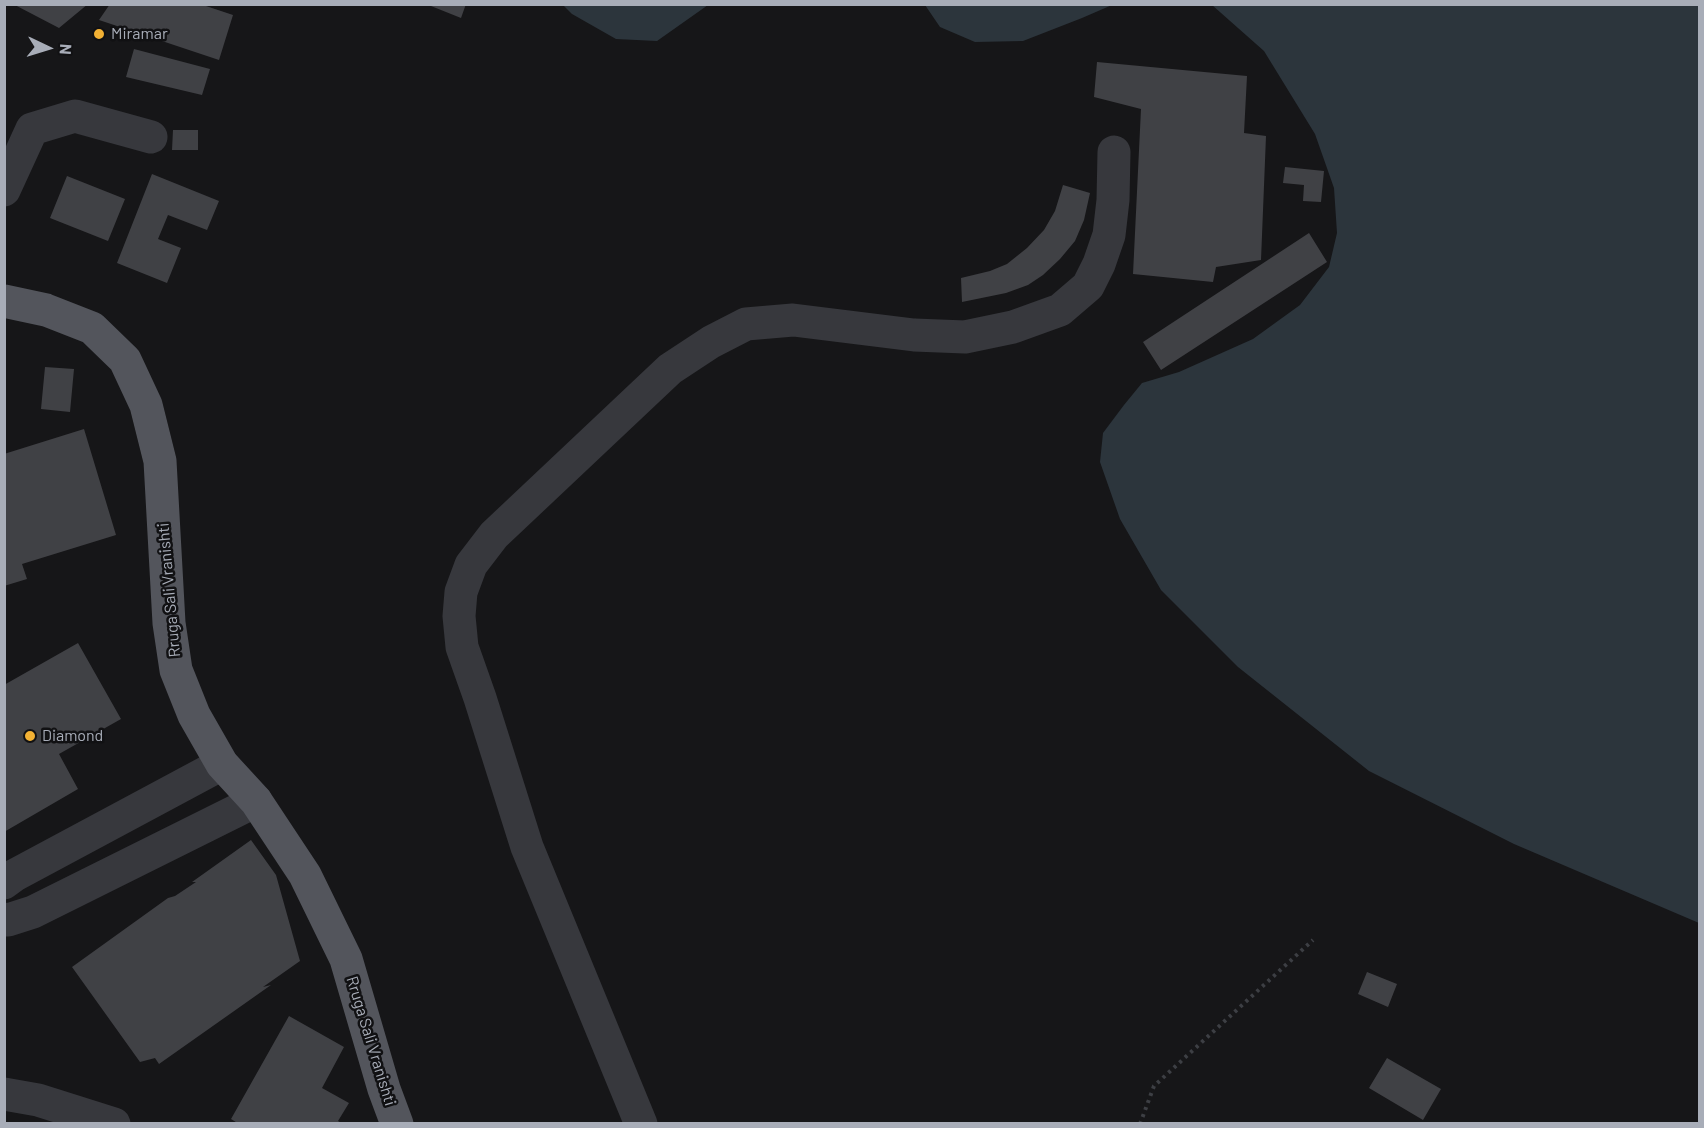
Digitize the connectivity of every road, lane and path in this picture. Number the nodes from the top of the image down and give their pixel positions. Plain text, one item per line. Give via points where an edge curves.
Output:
1 (151, 137) dead end
2 (1114, 152) dead end
3 (4, 190) edge
4 (4, 301) edge
5 (222, 764) junction
6 (256, 801) junction
7 (4, 882) edge
8 (4, 919) edge
9 (1313, 940) dead end
10 (4, 1094) edge
11 (114, 1124) edge
12 (397, 1124) edge
13 (641, 1124) edge
14 (1140, 1124) edge

1 - 3 street via 75,116 33,129
2 - 13 street via 1109,235 1088,285 1060,310 1013,327 965,337 914,335 793,320 746,324 670,369 494,535 471,565 461,592 462,647 527,847
4 - 5 main road, Rruga Sali Vranishti via 46,310 92,328 125,360 146,405 160,461 169,622 176,670 194,715
5 - 6 main road, Rruga Sali Vranishti
5 - 7 street
6 - 8 street via 33,912
6 - 12 main road, Rruga Sali Vranishti via 305,875 346,959
9 - 14 path via 1154,1086
10 - 11 street via 38,1100

